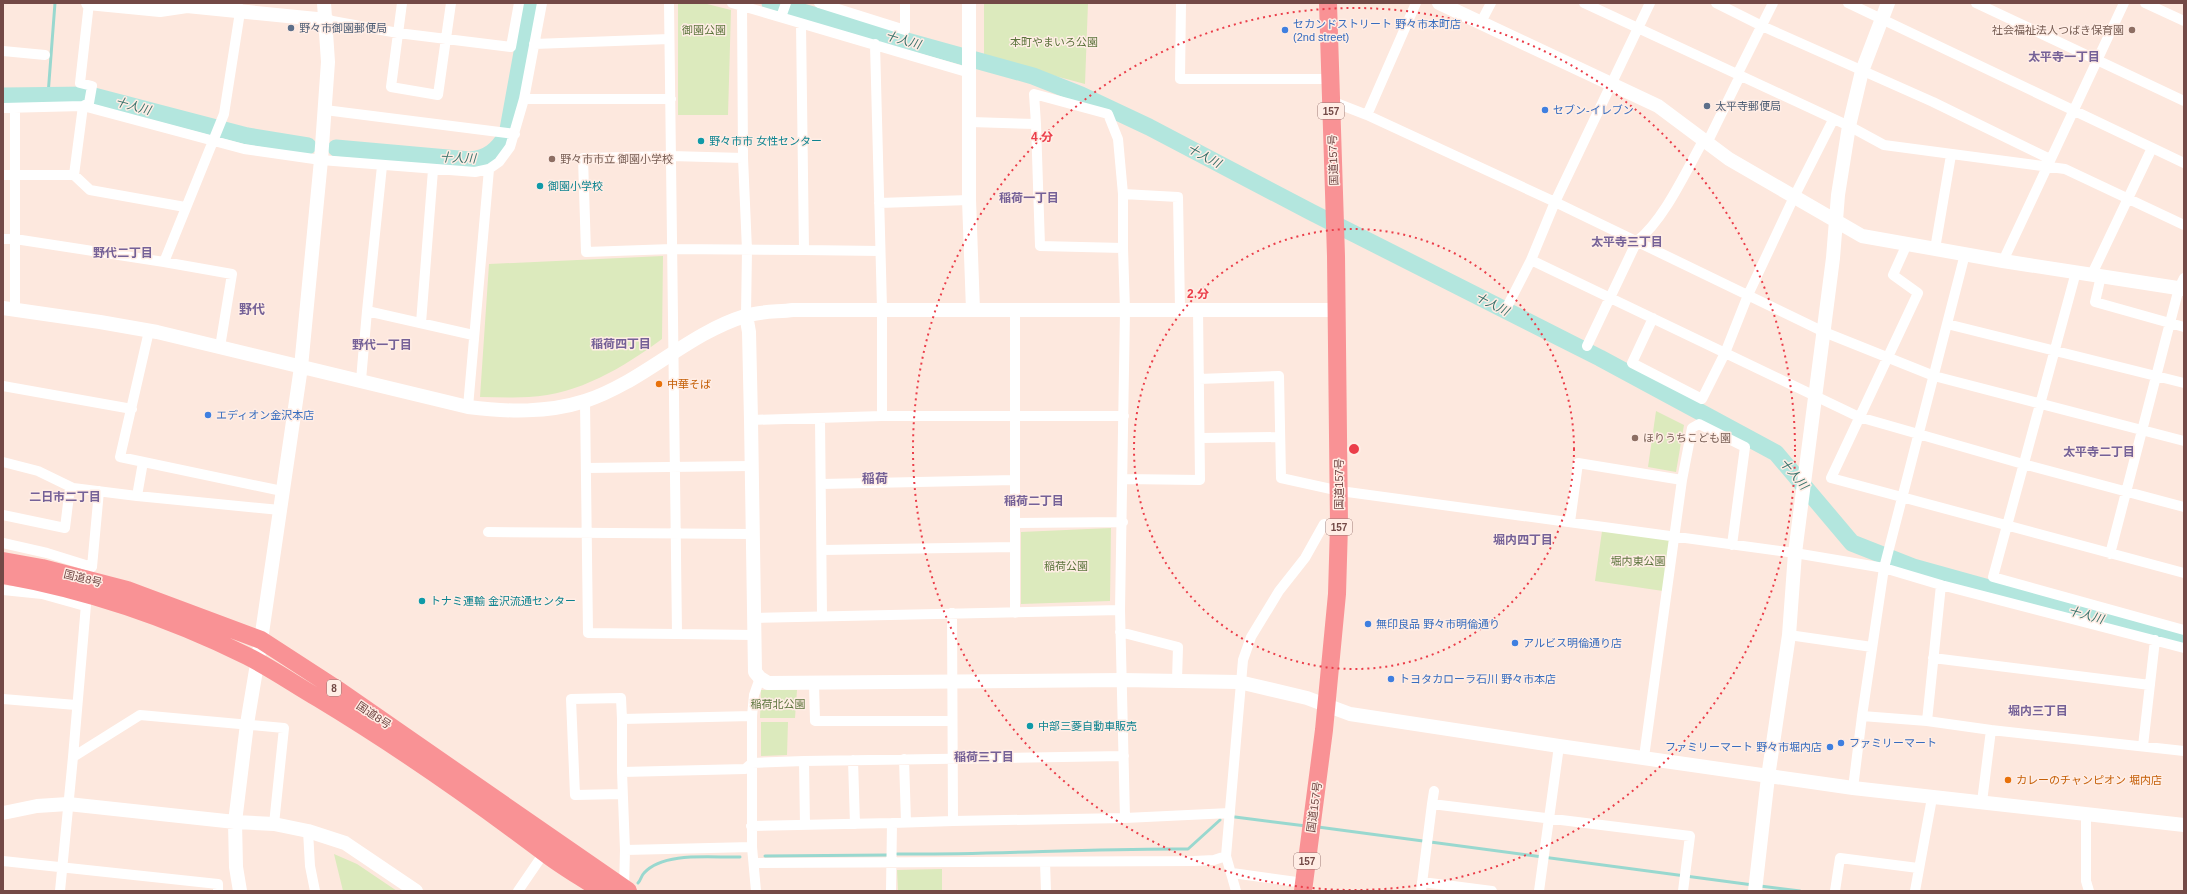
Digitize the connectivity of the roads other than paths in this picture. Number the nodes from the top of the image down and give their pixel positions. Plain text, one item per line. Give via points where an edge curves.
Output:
1 (89, 3) edge
2 (324, 3) edge
3 (402, 3) edge
4 (451, 3) edge
5 (520, 3) edge
6 (542, 3) edge
7 (669, 3) edge
8 (786, 3) edge
9 (819, 3) edge
10 (905, 3) edge
11 (969, 3) edge
12 (1181, 3) edge
13 (1328, 3) edge
14 (1416, 3) edge
15 (1439, 3) edge
16 (1491, 3) edge
17 (1584, 3) edge
18 (1650, 3) edge
19 (1716, 3) edge
20 (1773, 3) edge
21 (1848, 3) edge
22 (1888, 3) edge
23 (1976, 3) edge
24 (2124, 3) edge
25 (2145, 3) edge
26 (737, 4) edge
27 (239, 8) edge
28 (782, 15) junction
29 (1881, 18) junction
30 (327, 20) junction
31 (2184, 21) edge
32 (1481, 22) junction
33 (801, 24) junction
34 (1762, 26) junction
35 (1639, 29) junction
36 (398, 33) junction
37 (446, 39) junction
38 (669, 39) junction
39 (534, 44) junction
40 (875, 44) junction
41 (3, 51) edge
42 (44, 55) dead end
43 (2097, 61) junction
44 (969, 70) junction
45 (1862, 71) junction
46 (1739, 76) junction
47 (1330, 78) junction
48 (1611, 83) junction
49 (524, 99) junction
50 (671, 99) junction
51 (1331, 101) junction
52 (2184, 101) edge
53 (86, 104) junction
54 (3, 108) edge
55 (15, 108) junction
56 (325, 110) junction
57 (2074, 112) junction
58 (1367, 115) junction
59 (1833, 120) junction
60 (971, 122) junction
61 (1036, 124) junction
62 (1848, 126) junction
63 (513, 133) junction
64 (214, 139) junction
65 (1705, 142) junction
66 (2152, 148) junction
67 (1951, 155) junction
68 (671, 156) junction
69 (743, 158) junction
70 (321, 160) junction
71 (2049, 163) junction
72 (2184, 163) edge
73 (382, 166) junction
74 (489, 169) junction
75 (433, 170) junction
76 (15, 174) junction
77 (3, 175) edge
78 (74, 175) junction
79 (1123, 194) junction
80 (1794, 197) junction
81 (2128, 198) junction
82 (969, 200) junction
83 (879, 202) junction
84 (1555, 202) junction
85 (185, 207) junction
86 (1837, 222) junction
87 (2184, 224) edge
88 (3, 239) edge
89 (15, 239) junction
90 (1637, 241) junction
91 (1907, 244) junction
92 (1123, 248) junction
93 (672, 249) junction
94 (1935, 249) junction
95 (747, 250) junction
96 (804, 250) junction
97 (880, 251) junction
98 (1965, 254) junction
99 (1531, 260) junction
100 (2003, 261) junction
101 (164, 262) junction
102 (2076, 272) junction
103 (2096, 275) junction
104 (2182, 285) edge
105 (1748, 296) junction
106 (1610, 297) junction
107 (1508, 305) dead end
108 (882, 308) junction
109 (9, 309) edge
110 (1180, 309) junction
111 (1198, 309) junction
112 (973, 310) junction
113 (1125, 310) junction
114 (1336, 310) junction
115 (368, 311) junction
116 (1015, 311) junction
117 (746, 316) junction
118 (1653, 318) junction
119 (422, 323) junction
120 (2170, 323) junction
121 (1947, 324) junction
122 (2184, 327) edge
123 (149, 331) junction
124 (1824, 332) junction
125 (474, 335) junction
126 (1587, 346) dead end
127 (220, 347) junction
128 (2055, 350) junction
129 (673, 353) junction
130 (1725, 353) junction
131 (1889, 357) junction
132 (301, 367) junction
133 (1934, 376) junction
134 (2156, 376) junction
135 (1200, 379) junction
136 (361, 380) junction
137 (2184, 383) edge
138 (3, 386) edge
139 (1815, 397) junction
140 (585, 401) junction
141 (2040, 403) junction
142 (468, 407) junction
143 (132, 409) junction
144 (882, 416) junction
145 (1124, 416) junction
146 (1015, 417) junction
147 (1859, 417) junction
148 (820, 419) junction
149 (751, 420) junction
150 (2142, 430) junction
151 (1919, 435) junction
152 (1280, 437) junction
153 (1201, 438) junction
154 (2184, 441) edge
155 (3, 462) edge
156 (142, 462) junction
157 (2023, 464) junction
158 (676, 466) junction
159 (751, 466) junction
160 (586, 468) junction
161 (1124, 479) junction
162 (1015, 480) junction
163 (1682, 480) junction
164 (821, 484) junction
165 (70, 487) junction
166 (99, 491) junction
167 (282, 491) junction
168 (2127, 491) junction
169 (1340, 492) junction
170 (137, 496) junction
171 (1902, 498) junction
172 (2184, 506) edge
173 (280, 510) junction
174 (3, 515) edge
175 (1123, 522) junction
176 (1570, 522) junction
177 (1015, 523) junction
178 (1339, 525) junction
179 (2006, 525) junction
180 (488, 532) dead end
181 (586, 534) junction
182 (677, 534) junction
183 (753, 534) junction
184 (1674, 537) junction
185 (3, 542) edge
186 (1732, 545) junction
187 (1015, 547) junction
188 (822, 550) junction
189 (1795, 553) junction
190 (2110, 554) junction
191 (3, 561) edge
192 (1885, 566) junction
193 (2184, 573) edge
194 (3, 576) edge
195 (1941, 585) junction
196 (89, 587) junction
197 (3, 590) edge
198 (1120, 610) junction
199 (952, 613) junction
200 (1015, 613) junction
201 (822, 615) junction
202 (754, 618) junction
203 (2184, 630) edge
204 (1120, 632) junction
205 (677, 634) junction
206 (755, 635) junction
207 (1789, 635) junction
208 (261, 640) junction
209 (2155, 640) junction
210 (1872, 647) junction
211 (2184, 648) edge
212 (1934, 658) junction
213 (256, 661) junction
214 (760, 678) junction
215 (1122, 680) junction
216 (1177, 680) junction
217 (953, 681) junction
218 (1240, 682) junction
219 (814, 684) junction
220 (2150, 685) junction
221 (3, 699) edge
222 (76, 705) junction
223 (1327, 707) junction
224 (752, 716) junction
225 (1862, 716) junction
226 (622, 719) junction
227 (952, 721) junction
228 (1927, 722) junction
229 (246, 724) junction
230 (1991, 730) junction
231 (1559, 746) junction
232 (2143, 746) junction
233 (2184, 751) edge
234 (1124, 756) junction
235 (1644, 757) junction
236 (73, 758) junction
237 (954, 758) junction
238 (904, 759) junction
239 (853, 760) junction
240 (804, 761) junction
241 (752, 763) junction
242 (622, 772) junction
243 (1768, 777) junction
244 (1853, 788) junction
245 (1434, 791) dead end
246 (622, 794) junction
247 (1932, 798) junction
248 (1982, 802) junction
249 (68, 804) junction
250 (1432, 804) junction
251 (3, 813) edge
252 (1230, 813) junction
253 (2086, 814) junction
254 (1125, 818) junction
255 (1549, 819) junction
256 (953, 821) junction
257 (235, 822) junction
258 (906, 822) junction
259 (892, 823) junction
260 (274, 824) junction
261 (855, 824) junction
262 (805, 825) junction
263 (2184, 825) edge
264 (752, 826) junction
265 (308, 830) junction
266 (752, 848) junction
267 (625, 850) junction
268 (544, 853) junction
269 (1226, 856) junction
270 (3, 861) edge
271 (891, 862) junction
272 (1045, 862) junction
273 (755, 863) junction
274 (62, 868) junction
275 (1918, 868) junction
276 (1232, 873) junction
277 (1422, 886) edge
278 (1304, 887) edge
279 (1755, 887) edge
280 (626, 889) edge
281 (60, 891) edge
282 (218, 891) edge
283 (240, 891) edge
284 (315, 891) edge
285 (416, 891) edge
286 (518, 891) edge
287 (602, 891) edge
288 (756, 891) edge
289 (891, 891) edge
290 (1046, 891) edge
291 (1236, 891) edge
292 (1492, 891) edge
293 (1538, 891) edge
294 (1683, 891) edge
295 (1835, 891) edge
296 (1914, 891) edge
297 (2089, 891) edge

1 - 27 street via 160,10 187,6
1 - 53 street via 80,83 92,86
2 - 30 street
3 - 36 street
4 - 37 street
5 - 37 street via 511,47
6 - 39 street
7 - 38 street
8 - 28 street
9 - 10 street via 906,30
11 - 44 street
12 - 47 street via 1180,79
13 - 47 highway, 国道157号 / 157
14 - 58 street
15 - 32 street
16 - 32 street
17 - 35 street
18 - 35 street
19 - 34 street
20 - 34 street
21 - 29 street
22 - 29 street
23 - 43 street
24 - 43 street
25 - 31 street
26 - 28 street
26 - 69 street
27 - 30 street
27 - 64 street via 224,114
28 - 33 street
29 - 45 street
29 - 57 street
30 - 36 street
30 - 56 street
32 - 48 street
33 - 40 street
33 - 96 street
34 - 45 street
34 - 46 street
35 - 46 street
35 - 48 street
36 - 37 street
36 - 37 street via 391,87 438,94
38 - 39 street
38 - 50 street
39 - 49 street
40 - 44 street
40 - 83 street
41 - 42 street
43 - 52 street
43 - 57 street
44 - 60 street
45 - 62 street
45 - 71 street via 1933,102
46 - 59 street
46 - 65 street
47 - 51 highway, 国道157号 / 157
48 - 65 street via 1658,106
48 - 84 street
49 - 50 street
49 - 63 street
50 - 68 street
51 - 58 street
51 - 114 highway, 国道157号 / 157
53 - 55 street
53 - 64 street
53 - 78 street
54 - 55 street
55 - 76 street
56 - 63 street
56 - 70 street
57 - 66 street
57 - 71 street
58 - 84 street
59 - 62 street
59 - 80 street
60 - 61 street
60 - 82 street
61 - 79 street via 1034,94 1108,114 1118,139
61 - 92 street via 1040,246
62 - 67 street via 1884,145
62 - 86 street via 1838,195
63 - 74 street via 510,147 499,162
64 - 70 street via 244,149
64 - 85 street
65 - 80 street
65 - 90 street via 1673,196 1644,236
66 - 72 street
66 - 81 street
67 - 71 street
67 - 94 street
68 - 69 street
68 - 93 street
68 - 93 street via 583,158 586,252
69 - 95 street
70 - 73 street
70 - 132 street
71 - 81 street
71 - 100 street
73 - 75 street
73 - 115 street
74 - 75 street via 462,172
74 - 125 street
75 - 119 street
76 - 77 street
76 - 78 street
76 - 89 street
78 - 85 street via 90,190
79 - 92 street
79 - 110 street via 1178,197
80 - 86 street
80 - 105 street
81 - 87 street
81 - 103 street
82 - 83 street
82 - 112 street
83 - 97 street
84 - 90 street
84 - 99 street
85 - 101 street
86 - 91 street via 1862,236
86 - 124 street
88 - 89 street
89 - 101 street
89 - 109 street
90 - 105 street
90 - 106 street
91 - 94 street
91 - 131 street via 1893,275 1918,293
92 - 113 street
93 - 95 street
93 - 129 street
94 - 98 street
95 - 96 street
95 - 117 street
96 - 97 street
97 - 108 street
98 - 100 street
98 - 121 street
99 - 106 street
99 - 107 street
100 - 102 street
101 - 127 street via 232,274
102 - 103 street
102 - 128 street
103 - 104 street
103 - 120 street via 2095,302
104 - 120 street
105 - 124 street
105 - 130 street
106 - 118 street
106 - 126 street
108 - 112 street
108 - 117 street via 793,310
108 - 144 street
109 - 123 street
110 - 111 street
110 - 113 street
111 - 114 street
111 - 135 street
112 - 116 street
113 - 116 street
113 - 145 street
114 - 169 highway, 国道157号 / 157
115 - 119 street
115 - 136 street
116 - 146 street
117 - 129 street via 707,333
117 - 149 street via 749,332
118 - 130 street
118 - 130 street via 1632,363 1702,399
119 - 125 street
120 - 122 street
120 - 134 street
121 - 128 street
121 - 133 street
123 - 127 street
123 - 143 street
124 - 131 street
124 - 139 street
125 - 142 street
127 - 132 street
128 - 134 street
128 - 141 street
129 - 140 street via 634,377
129 - 158 street
130 - 139 street
131 - 133 street
131 - 147 street
132 - 136 street
132 - 167 street
133 - 141 street
133 - 151 street
134 - 137 street
134 - 150 street
135 - 152 street via 1279,376
135 - 153 street
136 - 142 street
138 - 143 street
139 - 147 street
139 - 189 street
140 - 142 street via 536,411 500,411
140 - 160 street
141 - 150 street
141 - 157 street
143 - 156 street via 120,457
144 - 146 street
144 - 148 street
145 - 146 street
145 - 161 street
146 - 162 street
147 - 151 street
147 - 171 street via 1831,478
148 - 149 street
148 - 164 street
149 - 159 street
150 - 154 street
150 - 168 street
151 - 157 street
151 - 171 street
152 - 153 street
152 - 169 street via 1281,478
153 - 161 street via 1200,480
155 - 165 street via 38,471
156 - 167 street
156 - 170 street
157 - 168 street
157 - 179 street
158 - 159 street
158 - 160 street
158 - 182 street
159 - 183 street
160 - 181 street
161 - 175 street
162 - 164 street
162 - 177 street
163 - 176 street via 1578,463
163 - 184 street
163 - 186 street via 1692,428 1699,424 1745,447
164 - 188 street
165 - 166 street
165 - 174 street via 65,528
166 - 170 street
166 - 196 street
167 - 173 street
168 - 172 street
168 - 190 street
169 - 176 street
169 - 178 highway, 国道157号 / 157
170 - 173 street
171 - 179 street
171 - 192 street
173 - 208 street
175 - 177 street
175 - 198 street
176 - 184 street
177 - 187 street
178 - 218 street via 1324,524 1305,558 1279,591 1251,637 1243,660
178 - 223 highway, 国道157号 / 157
179 - 190 street
179 - 203 street via 1993,577
180 - 181 street
181 - 182 street
181 - 205 street via 588,633
182 - 183 street
182 - 205 street
183 - 202 street
184 - 186 street
184 - 235 street
185 - 196 street via 46,553
186 - 189 street
187 - 188 street
187 - 200 street
188 - 201 street
189 - 192 street
189 - 207 street
190 - 193 street
191 - 196 highway, 国道8号 / 8
192 - 195 street
192 - 210 street
194 - 196 highway, 国道8号 / 8
195 - 209 street
195 - 212 street
196 - 197 street via 42,594
196 - 208 highway, 国道8号 / 8 via 127,590
196 - 213 highway, 国道8号 / 8
196 - 222 street
198 - 200 street
198 - 204 street
199 - 200 street
199 - 201 street
199 - 217 street
201 - 202 street
202 - 206 street
204 - 215 street
204 - 216 street via 1178,647
205 - 206 street
206 - 214 street via 755,672
207 - 210 street
207 - 243 street
208 - 213 street
208 - 280 highway, 国道8号 / 8 via 335,688
209 - 211 street
209 - 220 street
210 - 225 street
212 - 220 street
212 - 228 street
213 - 229 street
213 - 268 highway, 国道8号 / 8 via 363,725 414,759
214 - 219 street via 768,683
214 - 224 street via 754,695
215 - 216 street
215 - 217 street
215 - 234 street
216 - 218 street
217 - 219 street
217 - 227 street
218 - 223 street via 1307,698
218 - 252 street
219 - 227 street via 814,721
220 - 232 street
221 - 222 street
222 - 236 street
223 - 231 street via 1350,714
223 - 278 highway, 国道157号 / 157
224 - 226 street
224 - 241 street
225 - 228 street
225 - 244 street
226 - 242 street
226 - 246 street via 621,698 571,700 575,795
227 - 237 street
228 - 230 street
229 - 236 street via 140,715
229 - 257 street
229 - 260 street via 284,728
230 - 232 street
230 - 248 street
231 - 235 street
231 - 255 street
232 - 233 street
234 - 237 street
234 - 254 street
235 - 243 street
236 - 249 street
237 - 238 street
237 - 256 street
238 - 239 street
238 - 258 street
239 - 240 street
239 - 261 street
240 - 241 street
240 - 262 street
241 - 242 street via 745,769
241 - 264 street
242 - 246 street
243 - 244 street
243 - 279 street
244 - 247 street
245 - 250 street
246 - 267 street
247 - 248 street
247 - 275 street
248 - 253 street
249 - 251 street via 37,806
249 - 257 street
249 - 274 street
250 - 255 street
250 - 277 street
252 - 254 street
252 - 269 street
253 - 263 street
253 - 297 street via 2086,882
254 - 256 street
255 - 293 street
255 - 294 street via 1690,836
256 - 258 street
257 - 260 street
257 - 283 street via 236,867
258 - 259 street
259 - 261 street
259 - 271 street
260 - 265 street
261 - 262 street
262 - 264 street
264 - 266 street
265 - 284 street via 310,866
265 - 285 street via 345,844
266 - 267 street
266 - 273 street
267 - 280 street
268 - 286 street
268 - 287 highway, 国道8号 / 8
269 - 272 street via 1194,862
269 - 276 street
270 - 274 street
271 - 272 street
271 - 273 street
271 - 289 street
272 - 290 street
273 - 288 street
274 - 281 street
274 - 282 street via 218,884
275 - 295 street via 1840,858
275 - 296 street
276 - 278 street
276 - 291 street
277 - 292 street

